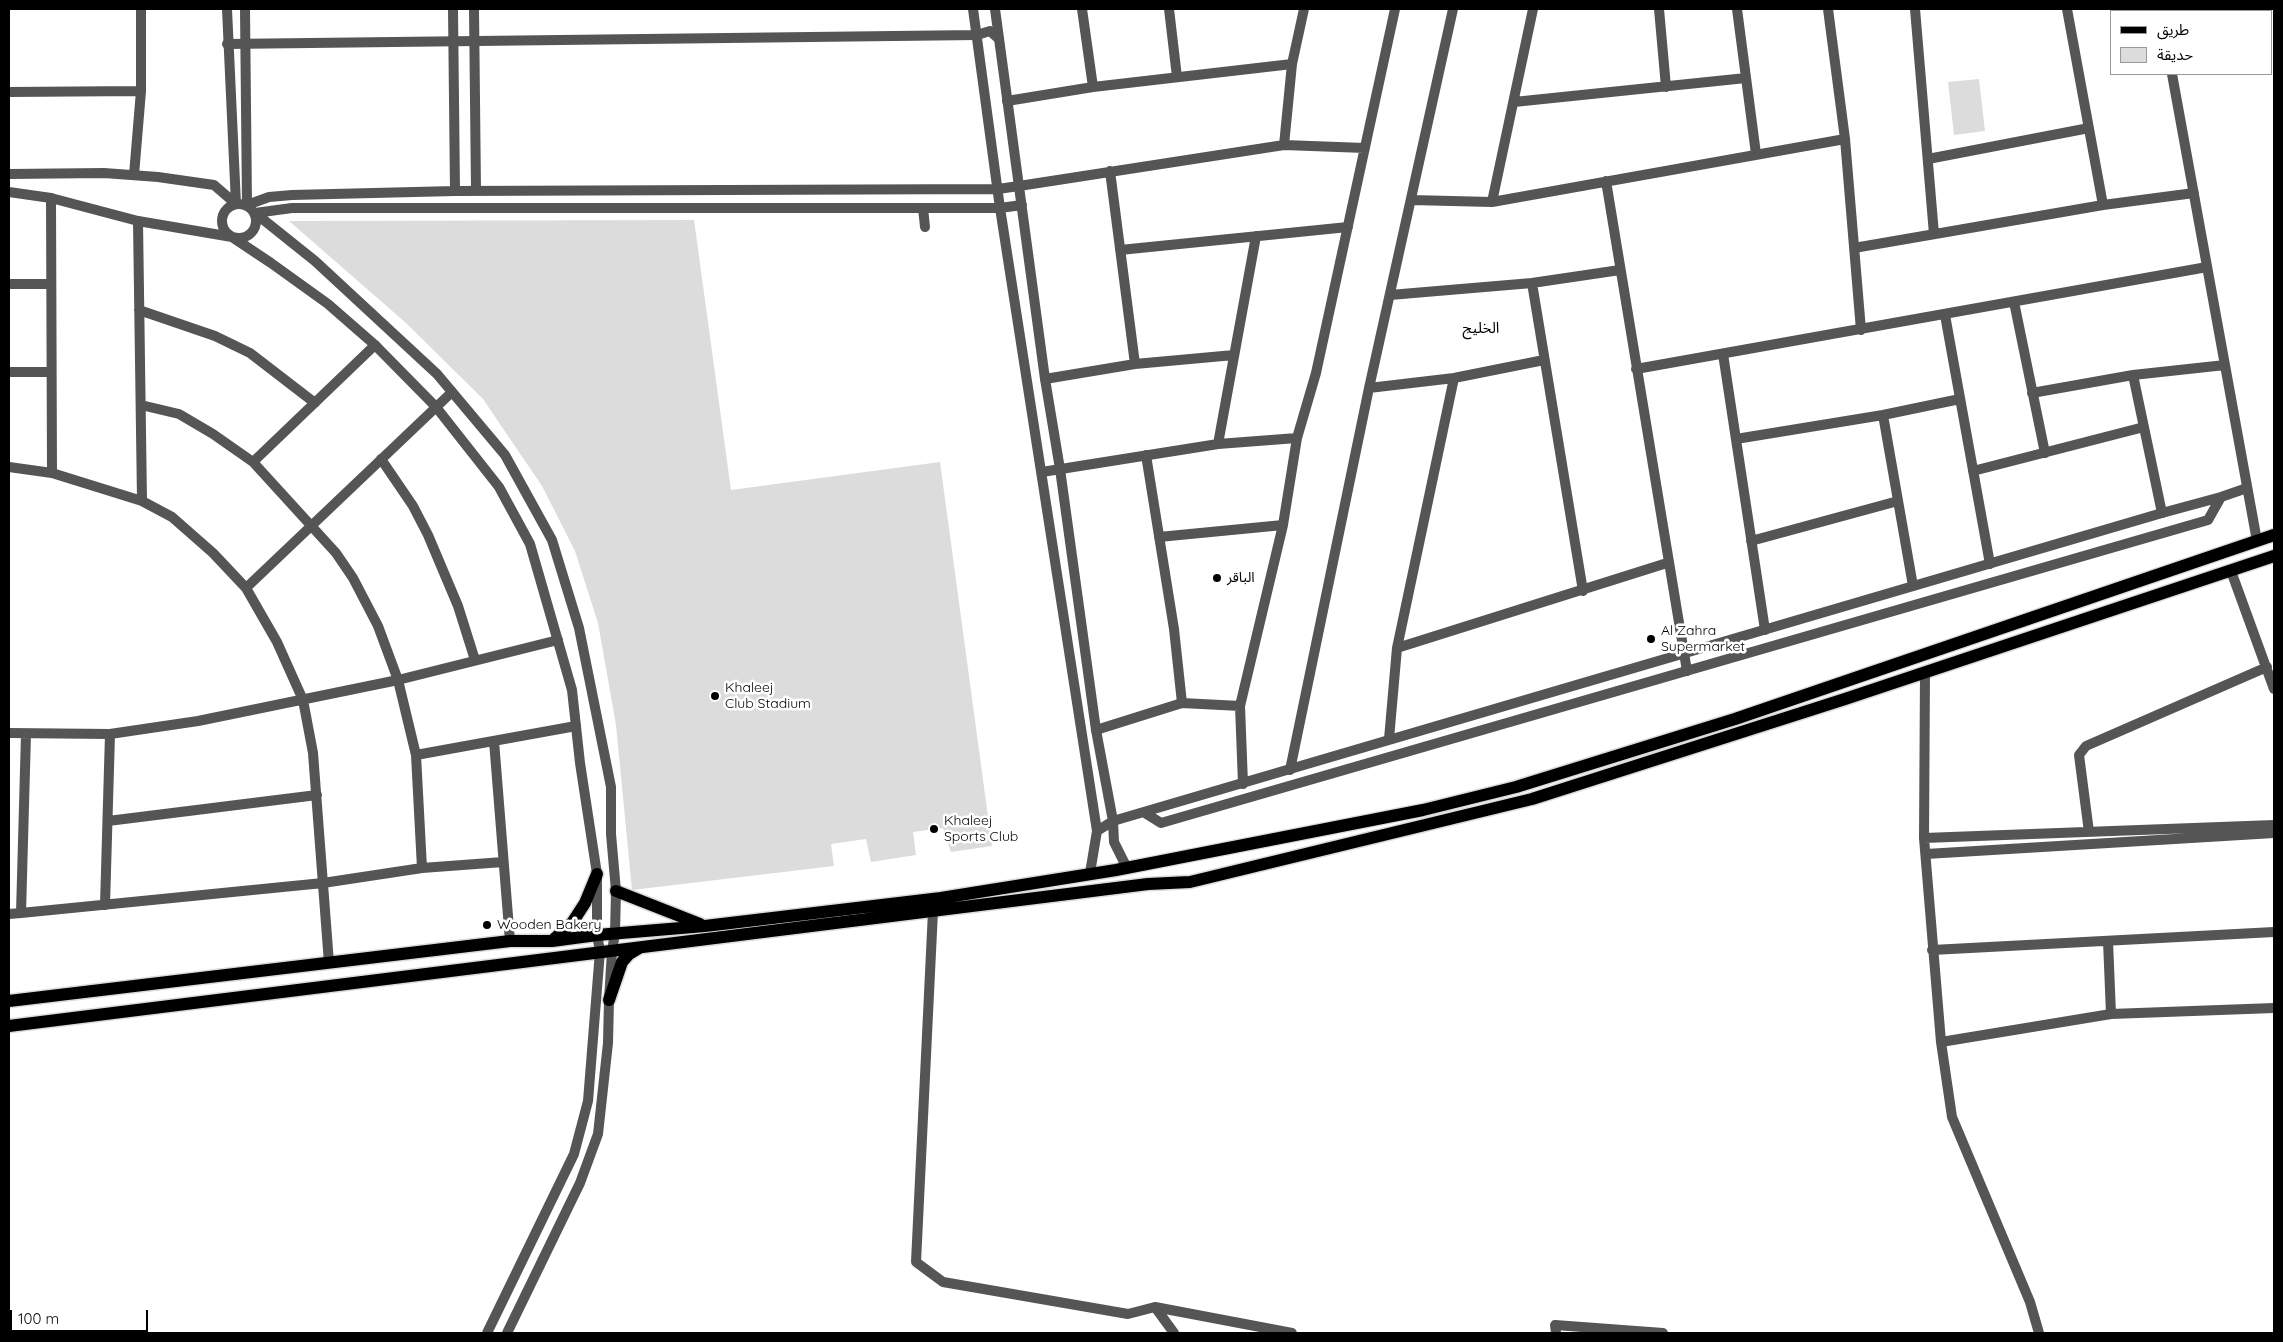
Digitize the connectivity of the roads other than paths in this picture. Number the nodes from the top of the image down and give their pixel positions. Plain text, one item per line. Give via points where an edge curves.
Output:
1 (141, 9) edge
2 (227, 9) edge
3 (244, 9) edge
4 (453, 9) edge
5 (474, 9) edge
6 (973, 9) edge
7 (995, 9) edge
8 (1082, 9) edge
9 (1169, 9) edge
10 (1304, 9) edge
11 (1395, 9) edge
12 (1453, 9) edge
13 (1534, 9) edge
14 (1659, 9) edge
15 (1737, 9) edge
16 (1828, 9) edge
17 (1915, 9) edge
18 (2068, 9) edge
19 (977, 35) junction
20 (999, 39) junction
21 (453, 43) junction
22 (475, 43) junction
23 (226, 44) junction
24 (244, 44) junction
25 (1292, 64) junction
26 (2172, 75) edge
27 (1177, 77) junction
28 (1746, 78) junction
29 (1093, 87) junction
30 (1666, 87) junction
31 (141, 91) junction
32 (9, 92) edge
33 (1007, 101) junction
34 (1514, 102) junction
35 (2089, 128) junction
36 (1845, 139) junction
37 (1284, 146) junction
38 (1365, 148) junction
39 (1756, 154) junction
40 (1928, 160) junction
41 (1110, 170) junction
42 (9, 174) edge
43 (134, 175) junction
44 (1606, 181) junction
45 (1019, 186) junction
46 (998, 189) junction
47 (455, 191) junction
48 (476, 191) junction
49 (9, 192) edge
50 (2194, 193) junction
51 (51, 198) junction
52 (1411, 200) junction
53 (1492, 202) junction
54 (236, 204) junction
55 (2103, 204) junction
56 (247, 205) junction
57 (1022, 205) junction
58 (923, 208) junction
59 (1000, 208) junction
60 (255, 213) junction
61 (138, 222) junction
62 (1348, 227) junction
63 (925, 228) dead end
64 (1934, 234) junction
65 (1256, 236) junction
66 (232, 237) junction
67 (1854, 248) junction
68 (1120, 250) junction
69 (2207, 267) junction
70 (1620, 270) junction
71 (1532, 282) junction
72 (9, 284) edge
73 (51, 284) junction
74 (1390, 294) junction
75 (2014, 302) junction
76 (139, 310) junction
77 (1945, 315) junction
78 (1861, 330) junction
79 (375, 345) junction
80 (1723, 354) junction
81 (1234, 355) junction
82 (1544, 360) junction
83 (1135, 364) junction
84 (2225, 365) junction
85 (1636, 369) junction
86 (9, 372) edge
87 (51, 372) junction
88 (2133, 375) junction
89 (1454, 378) junction
90 (1045, 379) junction
91 (1369, 388) junction
92 (452, 392) junction
93 (2032, 392) junction
94 (1960, 400) junction
95 (315, 403) junction
96 (140, 405) junction
97 (436, 407) junction
98 (1882, 415) junction
99 (2144, 427) junction
100 (1297, 438) junction
101 (1736, 439) junction
102 (1218, 444) junction
103 (2045, 453) junction
104 (1146, 455) junction
105 (381, 459) junction
106 (254, 462) junction
107 (9, 467) edge
108 (1060, 469) junction
109 (1973, 471) junction
110 (1042, 472) junction
111 (52, 473) junction
112 (2247, 488) junction
113 (2221, 497) junction
114 (142, 501) junction
115 (1898, 502) junction
116 (2162, 513) junction
117 (1283, 525) junction
118 (312, 526) junction
119 (2274, 535) edge
120 (1159, 537) junction
121 (1751, 541) junction
122 (2257, 541) junction
123 (2274, 556) edge
124 (1668, 563) junction
125 (1990, 564) junction
126 (2231, 572) junction
127 (1913, 586) junction
128 (246, 588) junction
129 (1582, 591) junction
130 (1765, 630) junction
131 (558, 640) junction
132 (1397, 648) junction
133 (1683, 654) junction
134 (475, 660) junction
135 (2267, 668) junction
136 (1687, 671) junction
137 (1925, 672) junction
138 (398, 680) junction
139 (2274, 689) edge
140 (303, 700) junction
141 (1182, 703) junction
142 (1240, 706) junction
143 (576, 726) junction
144 (1096, 730) junction
145 (9, 733) edge
146 (26, 734) junction
147 (110, 734) junction
148 (1389, 740) junction
149 (494, 741) junction
150 (416, 755) junction
151 (1290, 770) junction
152 (1243, 784) junction
153 (316, 795) junction
154 (1145, 813) junction
155 (108, 821) junction
156 (1113, 822) junction
157 (2274, 825) edge
158 (1097, 832) junction
159 (2089, 832) junction
160 (2274, 833) edge
161 (1924, 838) junction
162 (1926, 854) junction
163 (503, 862) junction
164 (422, 868) junction
165 (1127, 868) junction
166 (1090, 873) junction
167 (597, 874) junction
168 (323, 883) junction
169 (616, 891) junction
170 (105, 905) junction
171 (933, 911) junction
172 (21, 913) junction
173 (9, 914) edge
174 (705, 926) junction
175 (2274, 932) edge
176 (615, 933) junction
177 (597, 935) junction
178 (510, 941) junction
179 (552, 941) junction
180 (2108, 941) junction
181 (642, 947) junction
182 (1932, 950) junction
183 (606, 951) junction
184 (329, 963) junction
185 (608, 1000) junction
186 (9, 1001) edge
187 (2274, 1008) edge
188 (2111, 1014) junction
189 (9, 1026) edge
190 (1941, 1042) junction
191 (1155, 1307) junction
192 (487, 1333) edge
193 (507, 1333) edge
194 (1174, 1333) edge
195 (1292, 1333) edge
196 (1556, 1333) edge
197 (1663, 1333) edge
198 (2039, 1333) edge

1 - 31 street
2 - 23 street
3 - 24 street
4 - 21 street
5 - 22 street
6 - 19 street
7 - 20 street
8 - 29 street
9 - 27 street
10 - 25 street
11 - 38 street
12 - 52 street
13 - 34 street
14 - 30 street
15 - 28 street
16 - 36 street
17 - 40 street
18 - 35 street
19 - 20 street via 990,31
19 - 22 street
19 - 46 street
20 - 33 street
21 - 22 street
21 - 24 street
21 - 47 street
22 - 48 street
23 - 24 street
23 - 54 street
24 - 56 street
25 - 27 street
25 - 37 street
26 - 50 street
27 - 29 street
28 - 30 street
28 - 39 street
29 - 33 street
30 - 34 street
31 - 32 street
31 - 43 street
33 - 45 street
34 - 53 street
35 - 40 street
35 - 55 street
36 - 39 street
36 - 67 street
37 - 38 street
37 - 41 street
38 - 62 street
39 - 44 street
40 - 64 street
41 - 45 street
41 - 68 street
42 - 43 street
43 - 54 street via 214,185
44 - 53 street
44 - 70 street
45 - 46 street
45 - 57 street
46 - 48 street
46 - 59 street
47 - 48 street
47 - 56 street via 292,195 269,197
49 - 51 street
50 - 55 street
50 - 69 street
51 - 61 street
51 - 73 street
52 - 53 street
52 - 74 street
54 - 56 street
54 - 66 street via 226,209 222,219 224,230
55 - 64 street
56 - 60 street
57 - 59 street
57 - 90 street
58 - 59 street
58 - 60 street via 292,208
58 - 63 street
59 - 110 street
60 - 66 street via 256,225 250,235
60 - 92 street via 315,261 437,374
61 - 66 street
61 - 76 street
62 - 65 street
62 - 100 street via 1316,373
64 - 67 street
65 - 68 street
65 - 81 street
66 - 79 street via 328,304
67 - 78 street
68 - 83 street
69 - 75 street
69 - 84 street
70 - 71 street
70 - 85 street
71 - 74 street
71 - 82 street
72 - 73 street
73 - 87 street
74 - 91 street
75 - 77 street
75 - 93 street
76 - 95 street via 215,336 250,353
76 - 96 street
77 - 78 street
77 - 94 street
78 - 80 street
79 - 95 street
79 - 97 street
80 - 85 street
80 - 101 street
81 - 83 street
81 - 102 street
82 - 89 street
82 - 129 street
83 - 90 street
84 - 88 street
84 - 112 street
85 - 124 street
86 - 87 street
87 - 111 street
88 - 93 street
88 - 99 street
89 - 91 street
89 - 132 street
90 - 108 street
91 - 151 street
92 - 97 street
92 - 169 street via 505,455 552,540 579,628 611,787
93 - 103 street
94 - 98 street
94 - 109 street
95 - 106 street
96 - 106 street via 179,414
96 - 114 street
97 - 105 street
97 - 131 street via 499,487 530,544
98 - 101 street
98 - 115 street
99 - 103 street
99 - 116 street
100 - 102 street
100 - 117 street
101 - 121 street
102 - 104 street
103 - 109 street
104 - 108 street
104 - 120 street
105 - 118 street
105 - 134 street via 428,534 458,606
106 - 118 street
107 - 111 street
108 - 110 street
108 - 144 street
109 - 125 street
110 - 158 street
111 - 114 street
112 - 113 street
112 - 122 street
113 - 116 street
113 - 136 street via 2208,520
114 - 128 street via 172,517
115 - 121 street
115 - 127 street
116 - 125 street
117 - 120 street
117 - 142 street
118 - 128 street
118 - 138 street via 353,578 378,626
119 - 122 main road
120 - 141 street
121 - 130 street
122 - 165 main road via 1754,712 1516,787 1423,810
123 - 126 main road
124 - 129 street
124 - 133 street
125 - 127 street
126 - 135 street
126 - 137 main road
127 - 130 street
128 - 140 street via 277,642
129 - 132 street
130 - 133 street
131 - 134 street
131 - 143 street via 572,690
132 - 148 street
133 - 136 street
133 - 148 street
134 - 138 street
135 - 139 street
135 - 159 street via 2086,746 2079,755
136 - 154 street via 1161,823
137 - 161 street
137 - 171 main road via 1532,799 1462,817 1190,882 1148,884
138 - 140 street
138 - 150 street
140 - 147 street
140 - 153 street via 313,753
141 - 142 street
141 - 144 street
142 - 152 street
143 - 149 street
143 - 167 street
144 - 156 street
145 - 146 street
146 - 147 street
146 - 172 street
147 - 155 street
148 - 151 street
149 - 150 street
149 - 163 street
150 - 164 street
151 - 152 street
152 - 154 street
153 - 155 street
153 - 168 street
154 - 156 street
155 - 170 street
156 - 158 street
156 - 165 street via 1114,842
157 - 159 street
158 - 166 street
159 - 161 street
160 - 162 street
161 - 162 street
162 - 182 street
163 - 164 street
163 - 178 street
164 - 168 street
165 - 166 main road
166 - 174 main road via 1021,887
167 - 177 street
167 - 179 main road via 572,923
168 - 170 street
168 - 184 street
169 - 174 main road
169 - 176 street
170 - 172 street
171 - 181 main road
171 - 191 street via 916,1262 943,1282 1128,1314
172 - 173 street
174 - 176 main road
175 - 180 street
176 - 177 main road
176 - 183 street
177 - 179 main road
177 - 183 street
178 - 179 main road
178 - 184 main road
180 - 182 street
180 - 188 street
181 - 183 main road
181 - 185 main road via 622,962
182 - 190 street
183 - 185 street
183 - 189 main road
183 - 192 street via 588,1101 574,1154
184 - 186 main road
185 - 193 street via 608,1043 598,1134 580,1183
187 - 188 street
188 - 190 street
190 - 198 street via 1952,1117 2030,1302
191 - 194 street
191 - 195 street
196 - 197 street via 1556,1325

